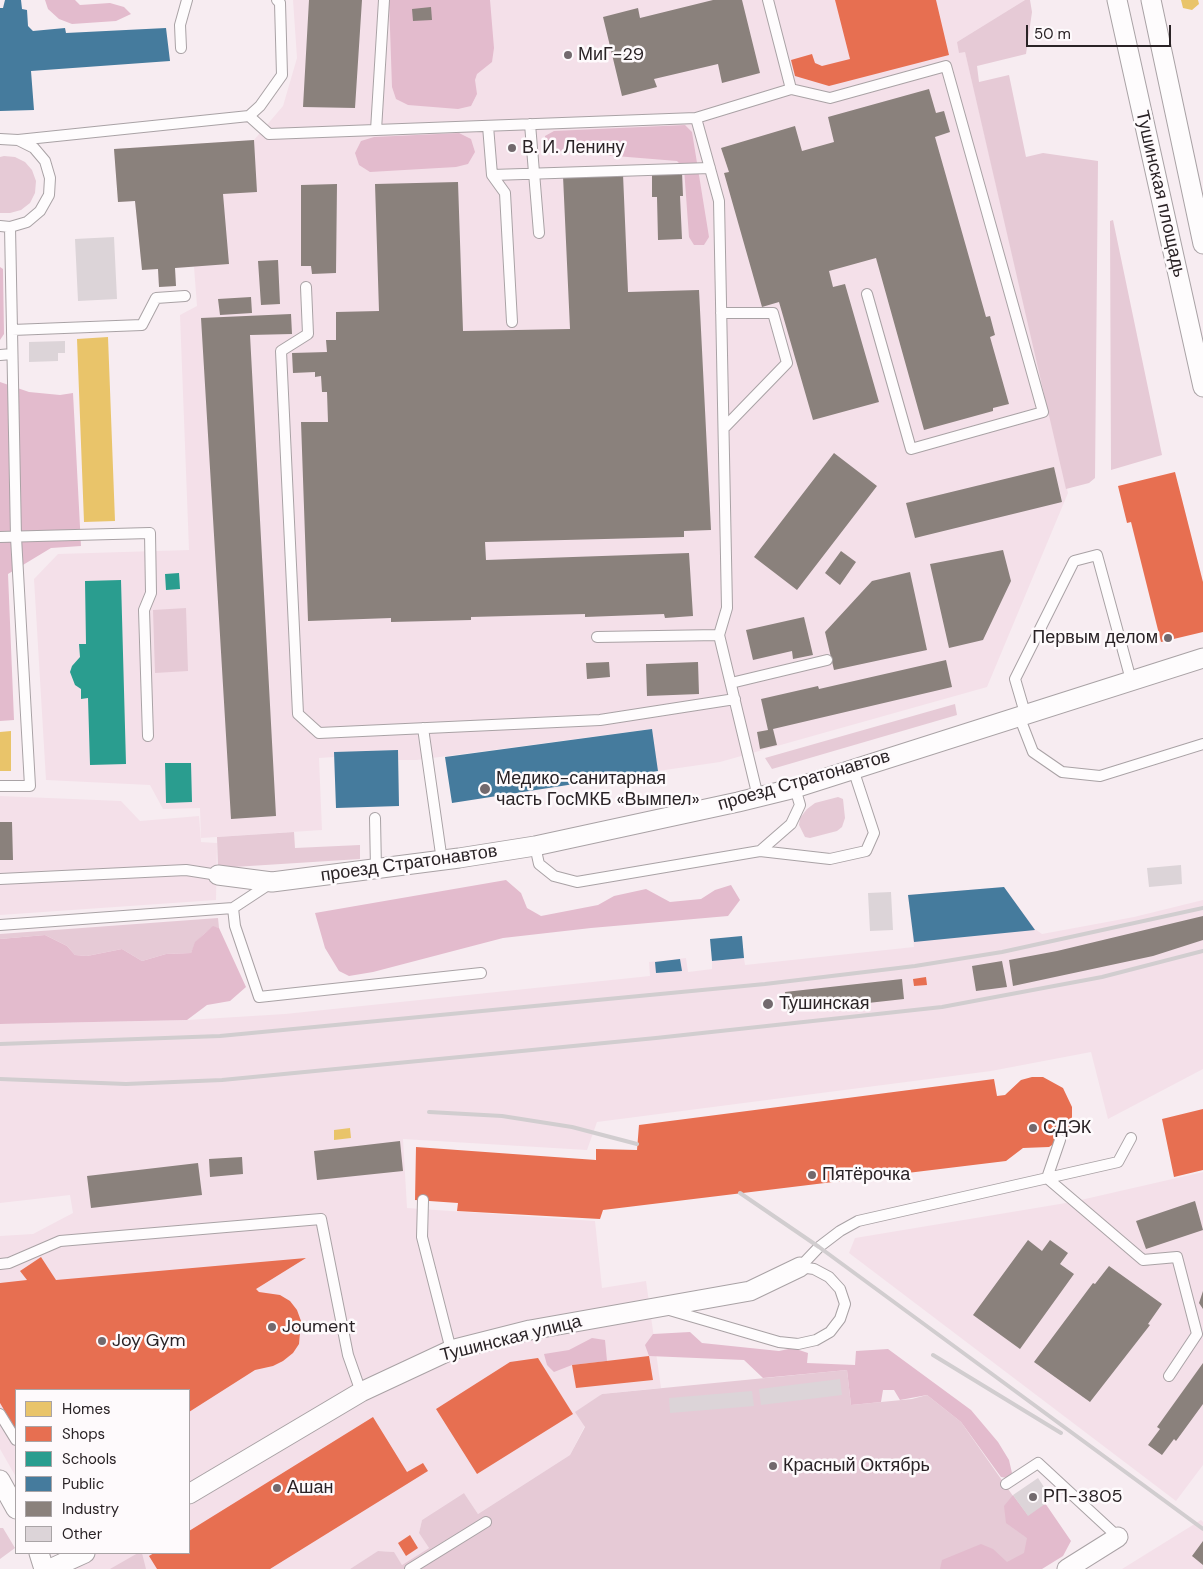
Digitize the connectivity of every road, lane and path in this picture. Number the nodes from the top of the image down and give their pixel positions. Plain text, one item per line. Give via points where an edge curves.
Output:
1 (187, 0) edge
2 (277, 0) edge
3 (384, 0) edge
4 (768, 0) edge
5 (1117, 0) edge
6 (1151, 0) edge
7 (181, 48) dead end
8 (791, 89) junction
9 (250, 116) junction
10 (696, 118) junction
11 (530, 124) junction
12 (488, 126) junction
13 (376, 130) junction
14 (0, 139) edge
15 (18, 140) junction
16 (710, 168) junction
17 (533, 172) junction
18 (492, 175) junction
19 (5, 226) edge
20 (539, 233) dead end
21 (1203, 244) edge
22 (306, 287) dead end
23 (867, 294) dead end
24 (184, 296) dead end
25 (721, 313) junction
26 (512, 322) dead end
27 (12, 330) junction
28 (0, 354) edge
29 (12, 354) junction
30 (1203, 388) edge
31 (724, 428) junction
32 (0, 537) edge
33 (16, 537) junction
34 (720, 635) junction
35 (598, 637) dead end
36 (1203, 658) edge
37 (827, 660) dead end
38 (1130, 680) junction
39 (731, 683) junction
40 (735, 699) junction
41 (1022, 715) junction
42 (423, 728) junction
43 (148, 736) dead end
44 (1203, 744) edge
45 (853, 769) junction
46 (0, 786) edge
47 (795, 788) junction
48 (758, 797) junction
49 (375, 818) dead end
50 (535, 846) junction
51 (760, 851) junction
52 (442, 861) junction
53 (376, 869) junction
54 (218, 875) joint
55 (0, 879) edge
56 (272, 882) junction
57 (233, 908) junction
58 (0, 925) edge
59 (481, 973) dead end
60 (1131, 1138) dead end
61 (1060, 1140) dead end
62 (1047, 1178) junction
63 (423, 1200) dead end
64 (0, 1264) edge
65 (800, 1267) junction
66 (660, 1308) junction
67 (451, 1350) junction
68 (1169, 1376) dead end
69 (361, 1392) junction
70 (0, 1414) edge
71 (15, 1438) edge
72 (0, 1480) edge
73 (1006, 1484) dead end
74 (190, 1493) edge
75 (15, 1507) edge
76 (486, 1522) dead end
77 (1118, 1537) joint
78 (39, 1554) edge
79 (83, 1554) edge
80 (44, 1569) edge
81 (50, 1569) edge
82 (410, 1569) edge
83 (1067, 1569) edge

1 - 7 lane via 180,25
2 - 9 lane via 280,3 282,75
3 - 13 lane
4 - 8 lane
5 - 30 street, Тушинская площадь
6 - 21 street, Тушинская площадь
8 - 10 lane
8 - 23 lane via 830,98 946,66 1043,412 911,449
9 - 13 lane via 269,134
9 - 15 lane
10 - 11 lane
10 - 16 lane
11 - 12 lane
11 - 17 lane
12 - 13 lane
12 - 18 lane
14 - 15 lane
15 - 19 lane via 34,148 45,161 50,178 49,195 40,211 27,222
16 - 17 lane
16 - 25 lane via 719,201
17 - 18 lane
17 - 20 lane
18 - 26 lane via 505,193
19 - 27 lane
22 - 42 lane via 308,334 281,351 298,714 318,733
24 - 27 lane via 156,298 142,325
25 - 31 lane
25 - 31 lane via 773,313 787,363
27 - 29 lane
28 - 29 lane
29 - 33 lane
31 - 34 lane via 727,608
32 - 33 lane
33 - 43 lane via 150,533 151,593 144,610
33 - 46 lane via 30,786
34 - 35 lane
34 - 39 lane
36 - 38 street, проезд Стратонавтов
37 - 39 lane
38 - 41 street, проезд Стратонавтов
38 - 41 lane via 1097,555 1074,561 1015,679
39 - 40 lane
40 - 42 lane via 600,720
40 - 48 lane
41 - 44 lane via 1033,752 1062,772 1100,776
41 - 45 street, проезд Стратонавтов
42 - 52 lane
45 - 47 street, проезд Стратонавтов
45 - 51 lane via 874,833 866,851 830,859
47 - 48 street, проезд Стратонавтов
47 - 51 lane via 800,805 791,824
48 - 50 street, проезд Стратонавтов
49 - 53 lane
50 - 51 lane via 539,864 554,876 576,882
50 - 52 street, проезд Стратонавтов
52 - 53 street, проезд Стратонавтов
53 - 56 street, проезд Стратонавтов
54 - 55 lane via 186,870
54 - 56 street, проезд Стратонавтов
56 - 57 lane
57 - 58 lane
57 - 59 lane via 235,926 259,997
60 - 62 lane via 1118,1162
61 - 62 lane
62 - 65 lane via 858,1221 840,1230
62 - 68 lane via 1143,1260 1177,1257 1197,1334
63 - 67 lane via 422,1237
64 - 69 lane via 60,1241 321,1219 348,1355
65 - 66 street, Тушинская улица via 750,1291
65 - 66 lane via 814,1269 829,1277 840,1289 845,1304 840,1319 830,1332 816,1340 798,1344 779,1342
66 - 67 street, Тушинская улица via 530,1330
67 - 69 street, Тушинская улица
69 - 74 street, Тушинская улица
70 - 71 lane
72 - 75 street
73 - 77 lane via 1038,1463
76 - 82 lane
77 - 83 street
78 - 80 street
79 - 81 street

